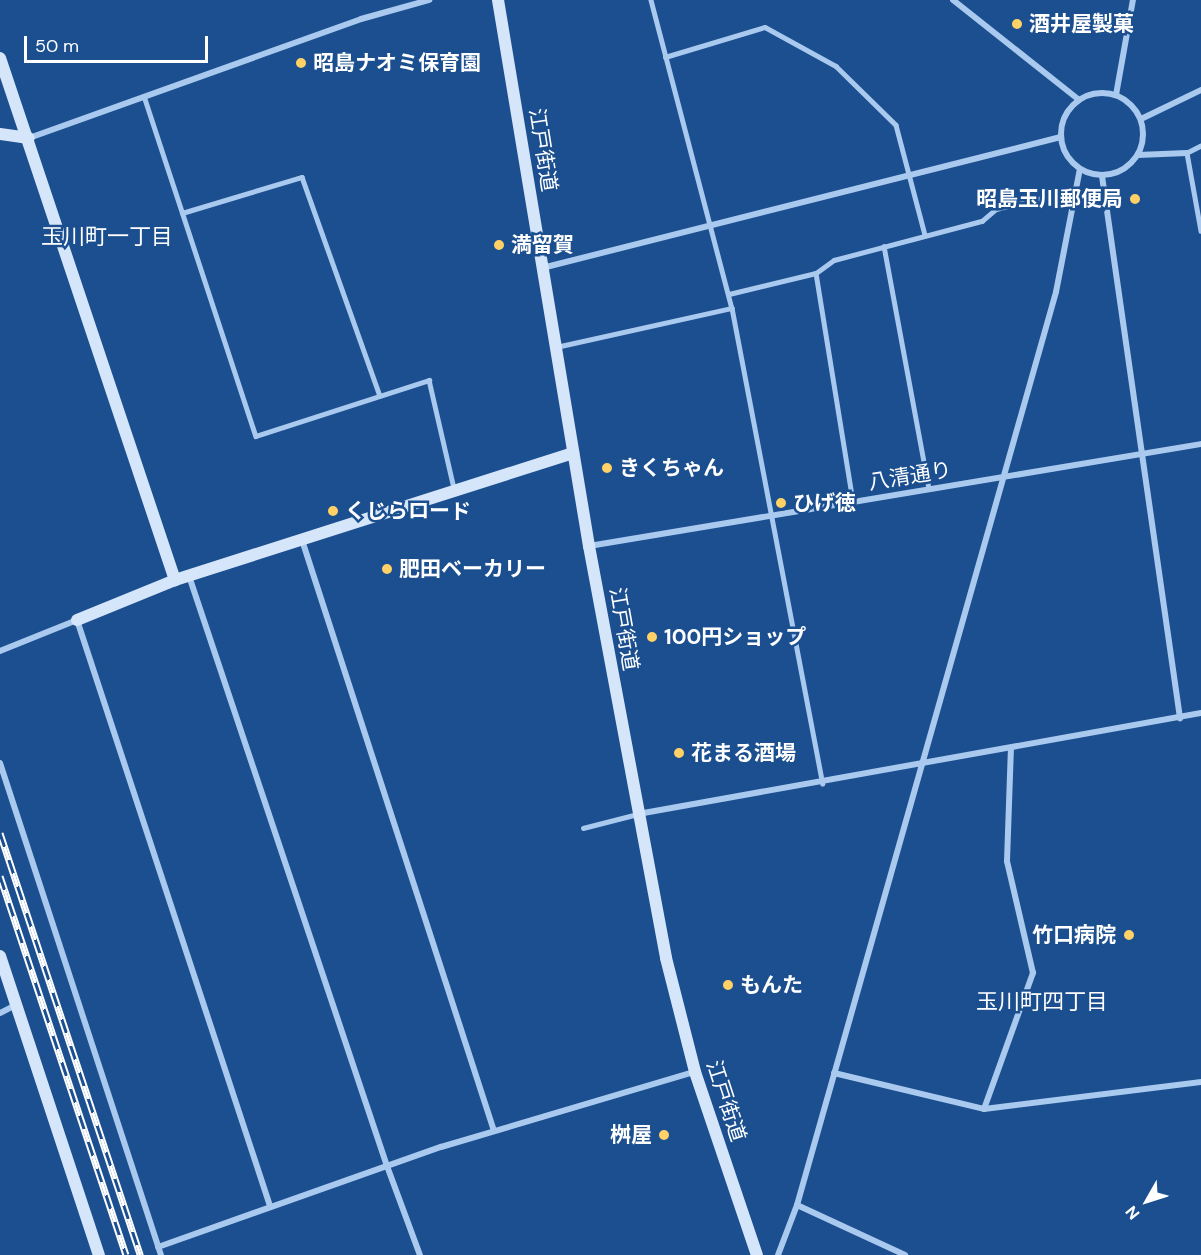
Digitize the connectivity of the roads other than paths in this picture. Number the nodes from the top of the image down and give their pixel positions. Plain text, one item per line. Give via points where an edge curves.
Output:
1 (429, 0) edge
2 (498, 0) edge
3 (651, 0) edge
4 (953, 0) edge
5 (1133, 0) edge
6 (665, 57) junction
7 (1, 67) edge
8 (1201, 90) edge
9 (1116, 95) junction
10 (144, 96) junction
11 (1079, 99) junction
12 (1141, 119) junction
13 (0, 134) edge
14 (1061, 137) junction
15 (29, 138) junction
16 (1201, 146) edge
17 (1187, 153) junction
18 (1138, 155) junction
19 (1080, 169) junction
20 (1102, 176) junction
21 (911, 177) junction
22 (1074, 190) junction
23 (182, 213) junction
24 (711, 228) junction
25 (1201, 231) edge
26 (925, 235) junction
27 (884, 246) junction
28 (542, 268) junction
29 (816, 273) junction
30 (729, 294) junction
31 (732, 308) junction
32 (555, 347) junction
33 (380, 396) junction
34 (1201, 444) edge
35 (573, 453) junction
36 (1141, 454) junction
37 (1004, 477) junction
38 (929, 489) junction
39 (455, 491) junction
40 (853, 502) junction
41 (769, 516) junction
42 (302, 540) junction
43 (590, 546) junction
44 (189, 576) junction
45 (175, 580) junction
46 (77, 620) junction
47 (0, 651) edge
48 (1201, 713) edge
49 (1180, 718) junction
50 (1011, 749) junction
51 (0, 763) edge
52 (921, 764) junction
53 (823, 783) junction
54 (638, 814) junction
55 (584, 828) dead end
56 (0, 956) edge
57 (16, 1005) junction
58 (0, 1013) edge
59 (695, 1072) junction
60 (834, 1073) junction
61 (1201, 1082) edge
62 (984, 1109) junction
63 (494, 1131) junction
64 (387, 1166) junction
65 (796, 1205) junction
66 (270, 1206) junction
67 (158, 1247) junction
68 (99, 1255) edge
69 (161, 1255) edge
70 (420, 1255) edge
71 (757, 1255) edge
72 (778, 1255) edge
73 (905, 1255) edge

1 - 10 street via 361,19
2 - 28 street, 江戸街道
3 - 6 lane
4 - 11 street
5 - 9 street
6 - 21 lane via 765,27 836,66 896,125
6 - 24 lane
7 - 15 street
8 - 12 street
9 - 11 street via 1091,94
9 - 12 street via 1135,109
10 - 15 street
10 - 23 lane
11 - 14 street via 1065,116
12 - 18 street via 1143,143
13 - 15 street
14 - 19 street via 1070,161
14 - 21 street
15 - 45 street
16 - 17 lane
17 - 18 street
17 - 25 lane
18 - 20 street via 1123,170
19 - 20 street
19 - 22 street
20 - 36 street
21 - 24 street
21 - 26 lane
22 - 26 lane via 996,209 981,221
22 - 37 street via 1056,292
23 - 33 lane via 302,177
23 - 33 lane via 256,436
24 - 28 street
24 - 30 lane
26 - 27 lane
27 - 29 lane via 834,260
27 - 38 lane
28 - 32 street, 江戸街道
29 - 30 lane
29 - 40 lane
30 - 31 lane
31 - 32 lane
31 - 41 lane
32 - 35 street, 江戸街道
33 - 39 lane via 429,380
34 - 36 street, 八清通り
35 - 39 street
35 - 43 street, 江戸街道
36 - 37 street, 八清通り
36 - 49 street
37 - 38 street, 八清通り
37 - 52 street
38 - 40 street, 八清通り
39 - 42 street
40 - 41 street, 八清通り
41 - 43 street, 八清通り
41 - 53 lane
42 - 44 street
42 - 63 street
43 - 54 street, 江戸街道
44 - 45 street
44 - 64 street
45 - 46 street
46 - 47 street
46 - 66 street
48 - 49 street
49 - 50 street
50 - 52 street
50 - 62 street via 1007,861 1033,973
51 - 67 street
52 - 53 street
52 - 60 street
53 - 54 street
54 - 55 lane
54 - 59 street, 江戸街道 via 666,958
56 - 57 street
57 - 58 street
57 - 68 street
59 - 63 street
59 - 71 street, 江戸街道
60 - 62 street
60 - 65 street
61 - 62 street
63 - 64 street
64 - 66 street
64 - 70 street
65 - 72 street
65 - 73 street
66 - 67 street
67 - 69 street

